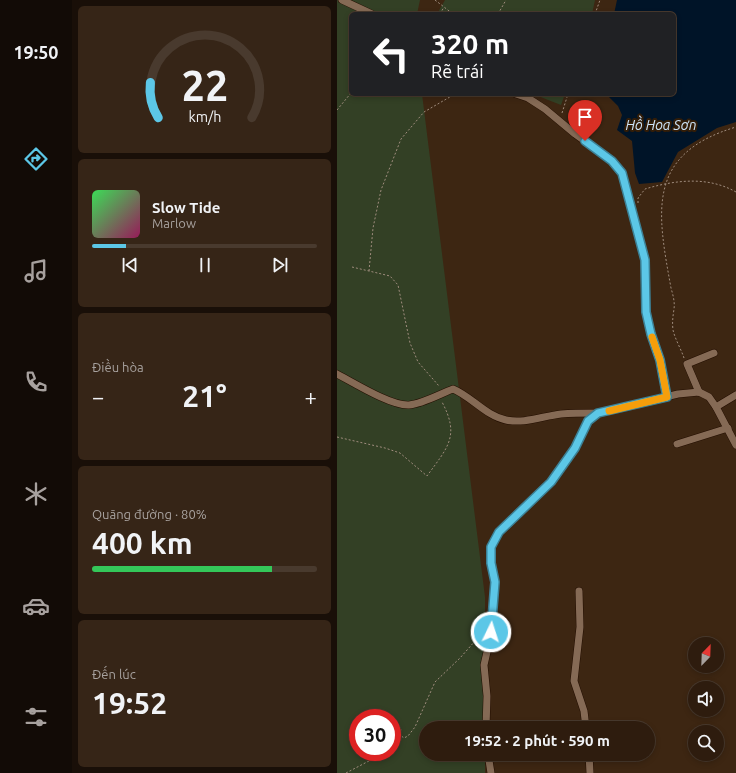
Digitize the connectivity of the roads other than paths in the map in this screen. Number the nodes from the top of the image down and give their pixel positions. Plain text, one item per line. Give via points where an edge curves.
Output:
1 (342, 0) edge
2 (368, 12) edge
3 (522, 96) edge
4 (715, 353) dead end
5 (337, 374) edge
6 (699, 392) junction
7 (736, 395) edge
8 (667, 397) junction
9 (716, 407) junction
10 (598, 413) junction
11 (728, 428) junction
12 (677, 444) dead end
13 (736, 445) edge
14 (579, 591) dead end
15 (487, 721) edge
16 (586, 721) edge
17 (489, 761) edge
18 (589, 761) edge
19 (491, 773) edge
20 (590, 773) edge

1 - 2 street
3 - 8 street via 545,109 612,161 622,173 645,260 646,312 660,360
4 - 6 street via 687,364
5 - 10 street via 393,401 408,405 453,389 506,420 525,421 560,414
6 - 8 street
6 - 9 street via 709,397
7 - 9 street
8 - 10 street
9 - 11 street
10 - 15 street via 588,421 575,448 551,482 512,519 494,539 491,547 495,582 491,632 484,665
11 - 12 street
11 - 13 street
14 - 16 street via 580,627 574,681 585,710
17 - 19 street
18 - 20 street

